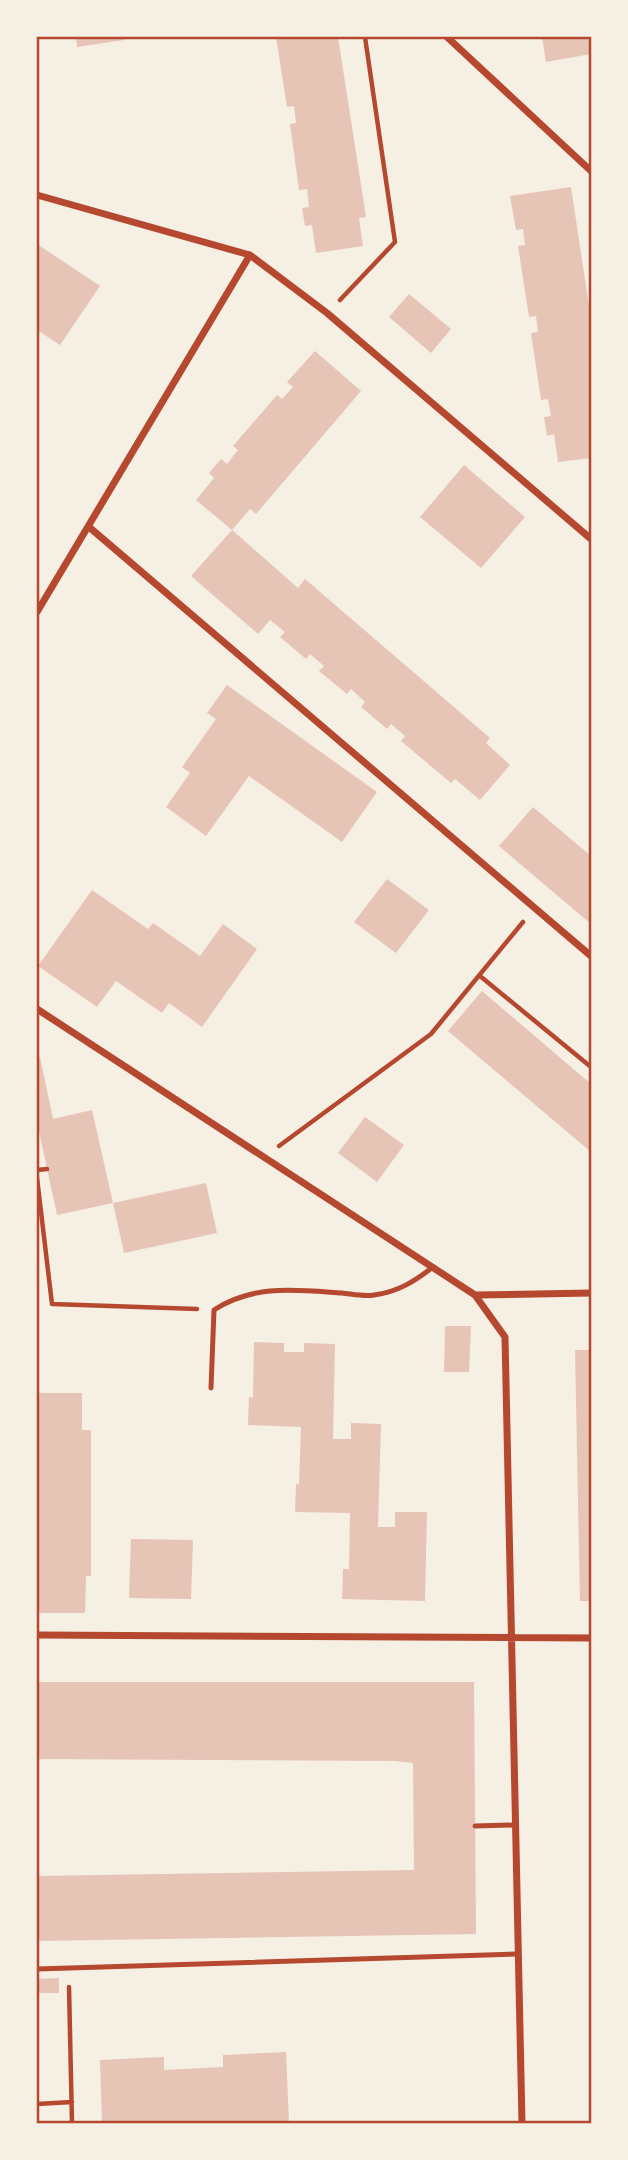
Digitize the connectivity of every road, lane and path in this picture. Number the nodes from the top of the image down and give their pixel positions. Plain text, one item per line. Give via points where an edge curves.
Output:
1 (365, 37) edge
2 (447, 37) edge
3 (591, 171) edge
4 (37, 195) edge
5 (250, 255) junction
6 (327, 313) junction
7 (89, 527) junction
8 (591, 539) edge
9 (37, 611) edge
10 (534, 908) junction
11 (591, 956) edge
12 (480, 976) junction
13 (37, 1009) edge
14 (591, 1067) edge
15 (264, 1157) junction
16 (47, 1168) dead end
17 (37, 1170) edge
18 (37, 1178) edge
19 (433, 1268) junction
20 (591, 1293) edge
21 (475, 1295) junction
22 (214, 1310) junction
23 (211, 1388) dead end
24 (37, 1635) edge
25 (510, 1637) junction
26 (591, 1638) edge
27 (514, 1825) junction
28 (475, 1826) dead end
29 (517, 1954) junction
30 (37, 1969) edge
31 (68, 1969) junction
32 (72, 2102) junction
33 (37, 2104) edge
34 (72, 2123) edge
35 (522, 2123) edge

1 - 6 path via 395,242
2 - 3 street
4 - 5 street
5 - 6 street
5 - 7 street
6 - 8 street
7 - 9 street
7 - 10 street
10 - 11 street
10 - 12 path
12 - 14 path
12 - 15 path via 431,1034
13 - 15 street
15 - 19 street
16 - 17 path
18 - 22 path via 52,1304
19 - 21 street
19 - 22 lane via 410,1284 373,1296 282,1289 230,1300
20 - 21 street
21 - 25 street via 505,1338
22 - 23 lane
24 - 25 street
25 - 26 street
25 - 27 street
27 - 28 lane
27 - 29 street
29 - 31 lane
29 - 35 street
30 - 31 lane
31 - 32 path
32 - 33 path
32 - 34 path

